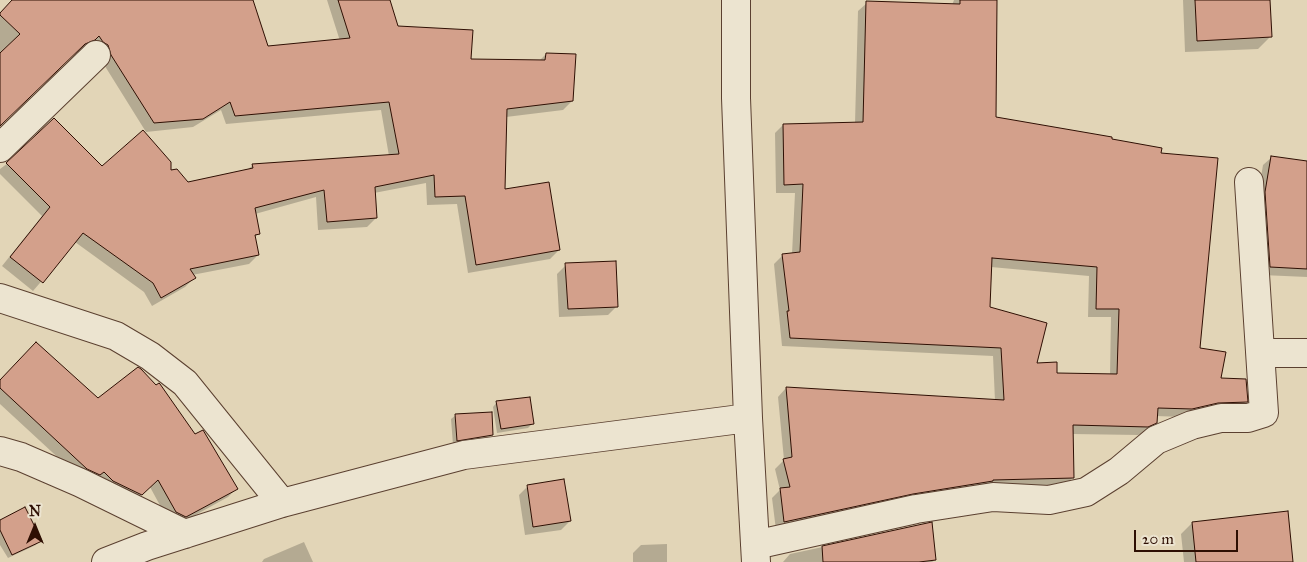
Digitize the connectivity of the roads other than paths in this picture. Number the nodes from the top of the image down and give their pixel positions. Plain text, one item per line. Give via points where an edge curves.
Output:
1 (736, 0) edge
2 (96, 55) dead end
3 (0, 148) edge
4 (1249, 182) dead end
5 (0, 298) edge
6 (1261, 353) junction
7 (1307, 353) edge
8 (748, 418) junction
9 (0, 451) edge
10 (282, 503) junction
11 (185, 534) junction
12 (755, 554) edge
13 (106, 562) edge

1 - 8 street via 736,98
2 - 3 street
4 - 6 street
5 - 10 street via 116,336 150,356 185,384
6 - 7 street
6 - 12 street via 1264,413 1192,425 1156,440 1119,471 1086,492 1049,500 993,497 916,509
8 - 10 street via 464,455
8 - 12 street
9 - 11 street via 81,483
10 - 11 street
11 - 13 street

